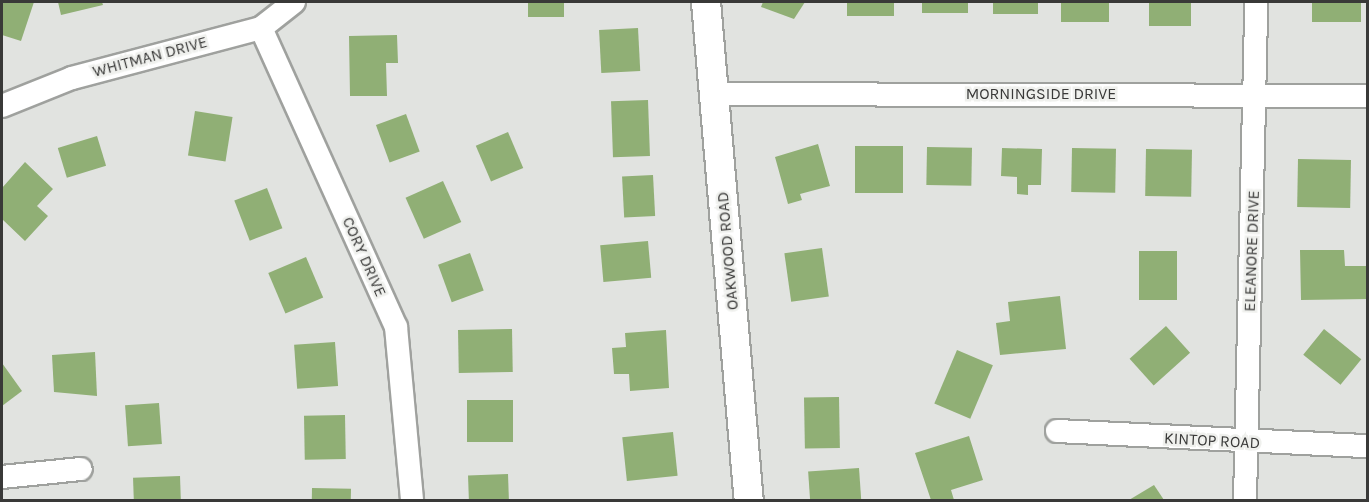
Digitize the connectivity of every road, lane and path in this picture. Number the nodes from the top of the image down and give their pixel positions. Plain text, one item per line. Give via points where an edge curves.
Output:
1 (294, 2) edge
2 (705, 2) edge
3 (1256, 2) edge
4 (261, 28) junction
5 (714, 94) junction
6 (1258, 94) junction
7 (1368, 96) edge
8 (2, 106) edge
9 (1057, 431) dead end
10 (1245, 444) junction
11 (1368, 446) edge
12 (81, 469) dead end
13 (2, 477) edge
14 (412, 501) edge
15 (749, 501) edge
16 (1245, 501) edge

1 - 4 street, WHITMAN DRIVE
2 - 5 street, OAKWOOD ROAD
3 - 6 street, ELEANORE DRIVE
4 - 8 street, WHITMAN DRIVE via 72,78
4 - 14 street, CORY DRIVE via 396,327
5 - 6 street, MORNINGSIDE DRIVE
5 - 15 street, OAKWOOD ROAD
6 - 7 street, MORNINGSIDE DRIVE
6 - 10 street, ELEANORE DRIVE
9 - 10 street, KINTOP ROAD
10 - 11 street, KINTOP ROAD
10 - 16 street, ELEANORE DRIVE
12 - 13 street

